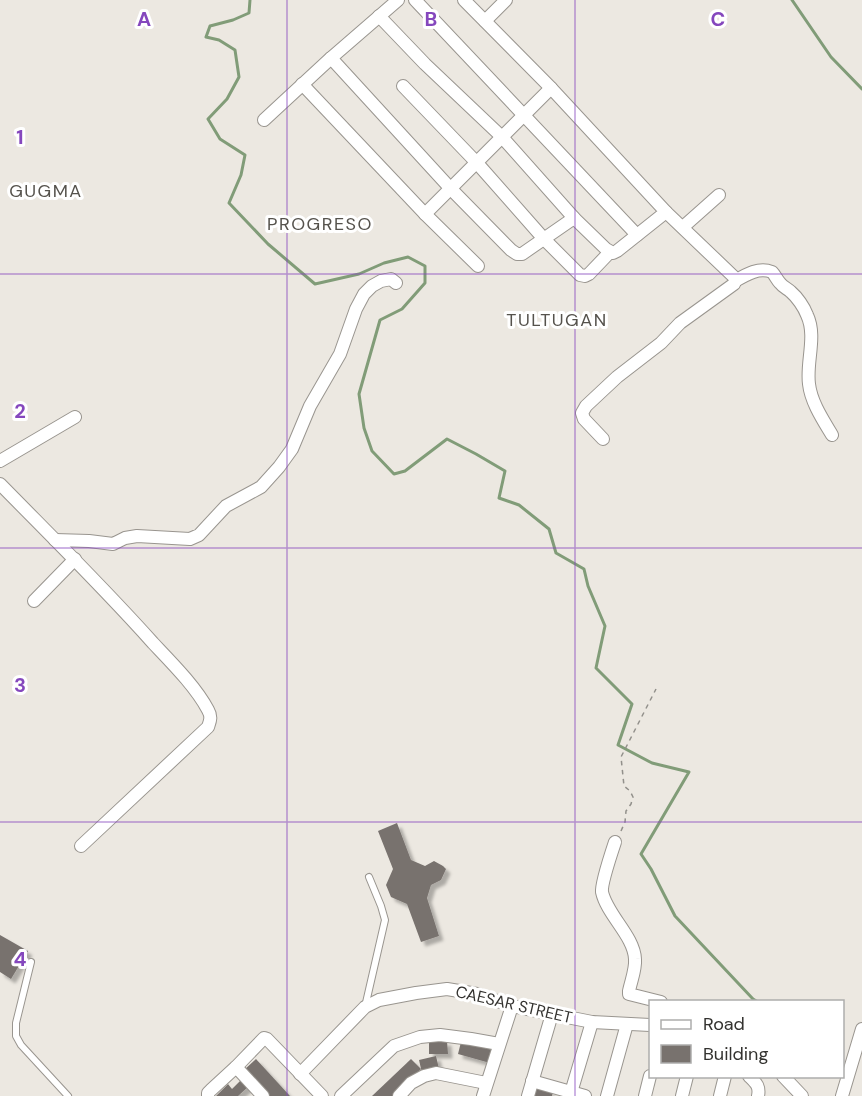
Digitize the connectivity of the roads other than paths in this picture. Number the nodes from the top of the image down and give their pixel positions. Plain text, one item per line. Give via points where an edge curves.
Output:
1 (398, 0) edge
2 (415, 0) edge
3 (464, 0) edge
4 (506, 0) edge
5 (379, 16) junction
6 (485, 21) junction
7 (331, 58) junction
8 (302, 84) junction
9 (404, 86) dead end
10 (551, 88) junction
11 (524, 116) junction
12 (264, 120) dead end
13 (502, 137) junction
14 (477, 163) junction
15 (451, 189) junction
16 (719, 195) dead end
17 (666, 212) junction
18 (425, 214) junction
19 (574, 218) junction
20 (683, 228) junction
21 (638, 235) junction
22 (544, 239) junction
23 (610, 252) junction
24 (478, 267) dead end
25 (735, 280) junction
26 (396, 284) dead end
27 (75, 417) dead end
28 (832, 435) dead end
29 (603, 439) dead end
30 (0, 461) edge
31 (0, 484) edge
32 (55, 540) junction
33 (75, 559) junction
34 (34, 602) dead end
35 (615, 842) road end
36 (81, 846) dead end
37 (369, 877) dead end
38 (31, 962) dead end
39 (653, 1000) edge
40 (512, 1006) junction
41 (365, 1008) junction
42 (552, 1014) junction
43 (592, 1022) junction
44 (627, 1024) junction
45 (649, 1025) edge
46 (862, 1029) edge
47 (499, 1044) junction
48 (236, 1067) junction
49 (300, 1074) junction
50 (650, 1078) edge
51 (687, 1078) edge
52 (725, 1078) edge
53 (750, 1078) edge
54 (784, 1078) edge
55 (532, 1081) junction
56 (486, 1083) junction
57 (570, 1094) edge
58 (208, 1095) edge
59 (68, 1096) edge
60 (263, 1096) edge
61 (322, 1096) edge
62 (340, 1096) edge
63 (399, 1096) edge
64 (483, 1096) edge
65 (528, 1096) edge
66 (585, 1096) edge
67 (607, 1096) edge
68 (645, 1096) edge
69 (682, 1096) edge
70 (720, 1096) edge
71 (758, 1096) edge
72 (802, 1096) edge
73 (842, 1096) edge

1 - 5 street
2 - 11 street
3 - 6 street
4 - 6 street
5 - 7 street
5 - 13 street
6 - 10 street
7 - 8 street
7 - 15 street
8 - 12 street
8 - 18 street
9 - 14 street
10 - 11 street
10 - 17 street
11 - 13 street
11 - 21 street
13 - 14 street
13 - 19 street
14 - 15 street
14 - 22 street
15 - 18 street
15 - 22 street via 517,254
16 - 20 street
17 - 20 street
17 - 21 street
18 - 24 street
19 - 22 street
19 - 23 street
20 - 25 street
21 - 23 street
22 - 23 street via 585,276
25 - 28 street via 753,271 772,272 808,315 809,386
25 - 29 street via 586,406 584,419
26 - 32 street via 391,279 381,281 364,294 340,354 279,467 261,487 226,506 199,535 190,539 137,536 113,544
27 - 30 street
31 - 32 street
32 - 33 street
33 - 34 street
33 - 36 street via 188,681 211,720 208,728
35 - 39 street via 601,889 634,950 636,961 629,994
37 - 41 lane via 385,920
38 - 59 lane via 16,1036
40 - 41 street, CAESAR STREET via 447,989 379,1000
40 - 42 street, CAESAR STREET
40 - 47 street
41 - 49 street, CAESAR STREET
42 - 43 street, CAESAR STREET
42 - 55 street
43 - 44 street, CAESAR STREET
43 - 57 street
44 - 45 street, CAESAR STREET
44 - 67 street
46 - 73 street
47 - 56 street
47 - 62 street via 440,1035 420,1037 394,1046
48 - 49 street via 264,1038
48 - 58 street
48 - 60 street
49 - 61 street
50 - 68 street
51 - 69 street
52 - 70 street
53 - 71 street via 759,1088
54 - 72 street
55 - 57 street
55 - 65 street
56 - 63 street via 436,1073 411,1083
56 - 64 street
57 - 66 street

